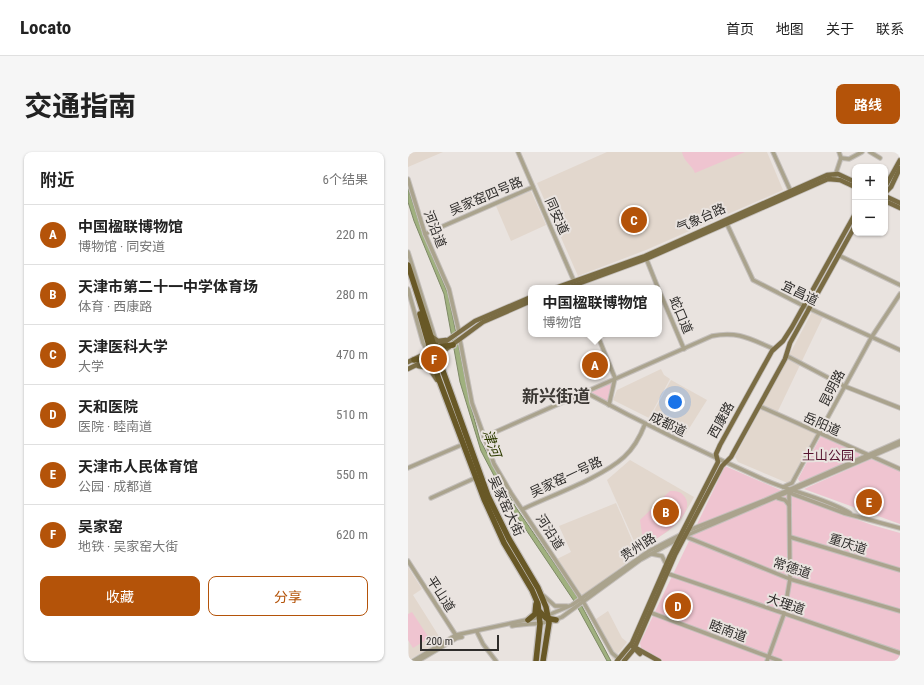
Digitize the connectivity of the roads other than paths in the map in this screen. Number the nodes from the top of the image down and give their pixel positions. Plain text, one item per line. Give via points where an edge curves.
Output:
1 (518, 152) edge
2 (773, 152) edge
3 (839, 152) edge
4 (862, 152) edge
5 (870, 152) edge
6 (841, 158) junction
7 (880, 158) dead end
8 (900, 160) edge
9 (900, 168) edge
10 (834, 176) junction
11 (408, 179) edge
12 (852, 181) edge
13 (888, 182) edge
14 (852, 185) edge
15 (533, 187) junction
16 (888, 191) edge
17 (792, 193) junction
18 (888, 197) edge
19 (888, 202) edge
20 (900, 203) edge
21 (900, 208) edge
22 (852, 220) edge
23 (726, 221) junction
24 (852, 230) edge
25 (425, 234) junction
26 (408, 252) edge
27 (836, 254) junction
28 (645, 258) junction
29 (408, 265) edge
30 (408, 274) edge
31 (576, 284) edge
32 (657, 285) edge
33 (900, 285) edge
34 (408, 288) edge
35 (900, 294) edge
36 (662, 296) edge
37 (417, 298) junction
38 (528, 298) edge
39 (528, 302) edge
40 (806, 307) junction
41 (458, 332) junction
42 (598, 337) edge
43 (871, 338) junction
44 (450, 339) junction
45 (460, 340) junction
46 (453, 345) joint
47 (684, 349) junction
48 (774, 349) junction
49 (433, 350) junction
50 (900, 350) edge
51 (787, 356) junction
52 (412, 363) edge
53 (408, 369) edge
54 (615, 378) junction
55 (844, 386) junction
56 (442, 387) junction
57 (585, 392) junction
58 (609, 405) junction
59 (759, 406) junction
60 (900, 408) edge
61 (645, 424) junction
62 (820, 434) junction
63 (484, 437) junction
64 (900, 441) edge
65 (900, 444) edge
66 (458, 446) dead end
67 (869, 456) junction
68 (718, 459) junction
69 (726, 463) junction
70 (408, 468) edge
71 (900, 469) edge
72 (475, 478) junction
73 (782, 487) junction
74 (802, 487) junction
75 (791, 491) junction
76 (804, 495) junction
77 (431, 498) dead end
78 (777, 498) junction
79 (790, 506) junction
80 (523, 509) junction
81 (850, 513) junction
82 (900, 528) edge
83 (688, 531) junction
84 (683, 535) junction
85 (790, 537) junction
86 (678, 539) junction
87 (648, 556) junction
88 (408, 561) edge
89 (666, 566) junction
90 (900, 570) edge
91 (666, 573) junction
92 (790, 579) junction
93 (538, 588) junction
94 (536, 598) junction
95 (581, 599) junction
96 (584, 603) junction
97 (572, 605) junction
98 (648, 611) junction
99 (900, 611) edge
100 (784, 614) junction
101 (544, 618) junction
102 (556, 620) joint
103 (529, 622) junction
104 (478, 633) junction
105 (457, 636) junction
106 (638, 640) junction
107 (633, 649) junction
108 (641, 653) junction
109 (900, 653) edge
110 (768, 656) junction
111 (415, 660) edge
112 (496, 661) edge
113 (536, 661) edge
114 (543, 661) edge
115 (621, 661) edge
116 (652, 661) edge
117 (659, 661) edge
118 (767, 661) edge
119 (780, 661) edge

1 - 15 street, 同安道
2 - 17 street
3 - 6 street
4 - 6 street via 849,159
5 - 7 street
6 - 10 street
8 - 13 main road
9 - 16 main road
10 - 12 main road
10 - 14 main road
10 - 17 main road, 气象台路
11 - 25 street, 河沿道
15 - 25 street, 吴家窑四号路
15 - 31 street, 同安道
17 - 23 main road, 气象台路
18 - 20 main road
19 - 21 main road
22 - 27 main road, 西康路
23 - 28 main road, 气象台路
23 - 40 street, 宜昌道 via 753,280
24 - 27 main road, 西康路
25 - 41 street, 河沿道 via 449,289
26 - 49 street
27 - 33 street
27 - 40 main road, 西康路
28 - 31 main road, 气象台路
28 - 32 street, 蛇口道
29 - 37 highway, 吴家窑大街
30 - 37 highway, 吴家窑大街
34 - 49 street
35 - 43 street, 昆明路
36 - 47 street, 蛇口道
37 - 49 highway, 吴家窑大街
37 - 49 highway, 吴家窑大街 via 421,318
38 - 41 main road via 480,318
39 - 45 main road via 483,322
40 - 43 street, 宜昌道
40 - 48 main road, 西康路 via 783,342
40 - 51 main road, 西康路
41 - 44 main road
42 - 54 street
43 - 50 street, 宜昌道
43 - 55 street, 昆明路
44 - 49 main road
44 - 49 main road via 441,341
45 - 46 main road
45 - 63 street, 河沿道 via 472,403
46 - 49 highway
47 - 48 street via 712,336 727,334 740,335
47 - 54 street
48 - 68 main road, 西康路 via 720,445 716,454
49 - 52 main road
49 - 52 highway via 424,358
49 - 56 highway, 吴家窑大街
49 - 93 highway, 吴家窑大街 via 495,510
51 - 55 street
51 - 59 main road, 西康路
52 - 53 main road
52 - 56 main road via 429,368
54 - 57 street
54 - 58 street
55 - 60 street
55 - 62 street, 昆明路
56 - 72 highway, 吴家窑大街
57 - 58 street, 成都道
57 - 63 street
58 - 61 street, 成都道
59 - 62 street, 岳阳道
59 - 69 main road, 西康路
61 - 68 street, 成都道
61 - 80 street, 吴家窑一号路 via 638,440 624,457 607,470
62 - 67 street, 岳阳道
62 - 73 street, 昆明路 via 792,483
63 - 80 street, 河沿道 via 494,464
64 - 67 street, 贵州路
65 - 67 street, 贵州路
66 - 70 street
67 - 71 street, 岳阳道
67 - 74 street, 贵州路
67 - 75 street, 贵州路
68 - 69 street, 成都道
68 - 84 main road, 西康路
69 - 73 street, 成都道
69 - 83 main road, 西康路 via 722,466
72 - 77 street
72 - 94 highway, 吴家窑大街 via 492,519
73 - 75 street, 成都道
74 - 75 street, 贵州路
74 - 76 street
75 - 76 street, 成都道
75 - 78 street, 贵州路
75 - 79 street
75 - 81 street, 成都道 via 844,513
75 - 83 street, 贵州路
76 - 81 street, 成都道
78 - 79 street via 785,500
78 - 84 street, 贵州路
79 - 85 street
80 - 95 street, 河沿道
81 - 82 street, 成都道
83 - 84 main road, 西康路
84 - 86 main road, 西康路
84 - 91 main road, 西康路
84 - 92 street, 常德道
84 - 95 street, 贵州路 via 649,551
85 - 90 street, 重庆道
85 - 92 street
86 - 87 street, 贵州路
86 - 89 main road, 西康路
87 - 89 street via 662,556
87 - 96 street, 贵州路
88 - 105 street, 平山道
89 - 98 main road, 西康路
91 - 98 main road, 西康路
91 - 100 street, 大理道
92 - 99 street, 常德道
92 - 100 street
93 - 97 street via 555,606
93 - 101 highway, 吴家窑大街 via 544,600
94 - 101 highway, 吴家窑大街
94 - 103 highway via 536,610
95 - 96 street, 河沿道
95 - 97 street, 贵州路
96 - 102 street, 贵州路
96 - 115 street, 河沿道 via 612,653
97 - 101 street, 贵州路
98 - 106 main road, 西康路
98 - 107 main road, 西康路 via 642,619
98 - 110 street, 睦南道
100 - 109 street, 大理道
100 - 110 street
101 - 102 highway
101 - 103 street, 贵州路
101 - 103 street, 贵州路
101 - 113 highway
101 - 114 highway
103 - 104 street, 贵州路
104 - 105 street, 贵州路
104 - 112 street
105 - 111 street, 贵州路
106 - 107 main road, 西康路
106 - 108 main road
107 - 108 main road
107 - 115 main road
108 - 115 main road
108 - 116 main road
108 - 117 main road
110 - 118 street
110 - 119 street, 睦南道

